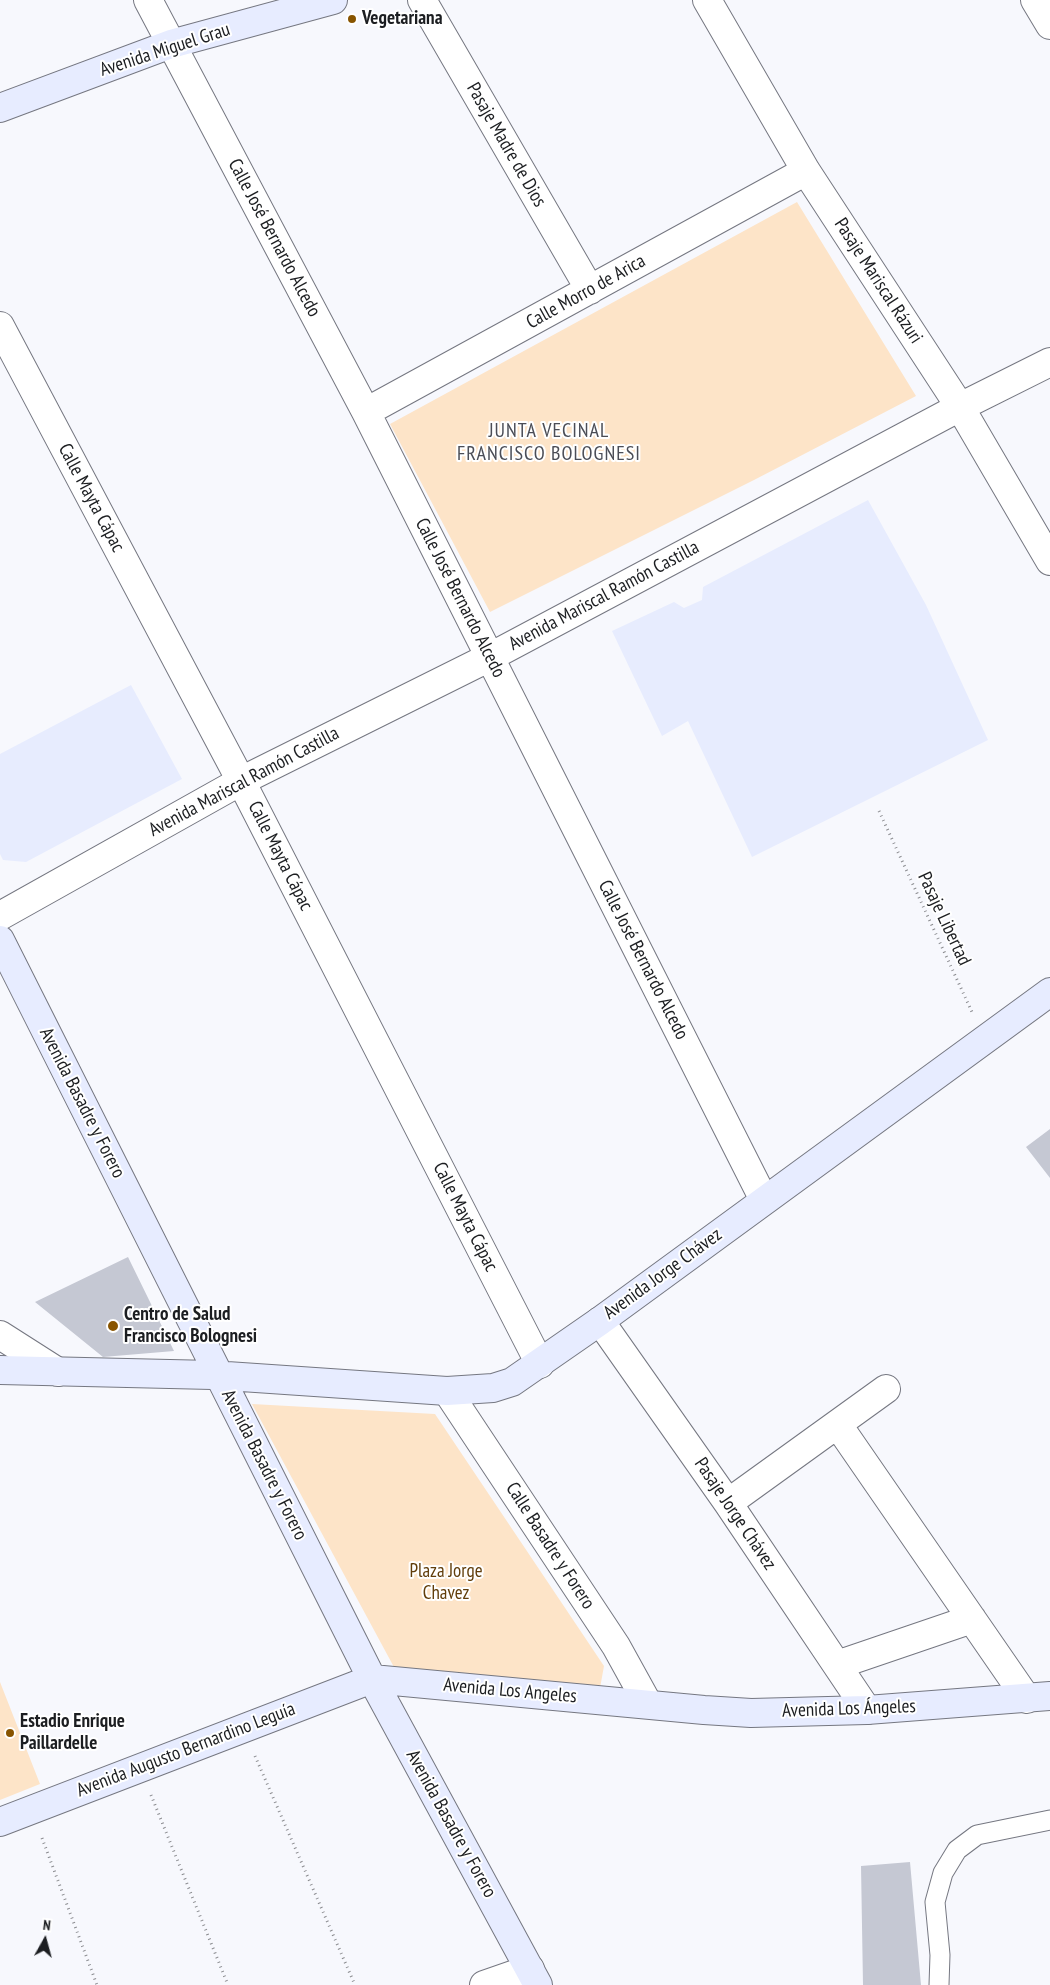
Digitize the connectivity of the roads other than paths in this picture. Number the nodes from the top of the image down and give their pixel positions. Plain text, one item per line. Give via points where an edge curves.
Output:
1 (148, 0) edge
2 (333, 0) edge
3 (422, 0) edge
4 (707, 0) edge
5 (1035, 0) edge
6 (1050, 26) edge
7 (171, 44) junction
8 (0, 108) edge
9 (806, 171) junction
10 (590, 290) junction
11 (0, 326) edge
12 (1050, 362) edge
13 (960, 407) junction
14 (366, 412) junction
15 (1050, 561) edge
16 (490, 657) junction
17 (241, 781) junction
18 (0, 916) edge
19 (0, 940) edge
20 (1050, 992) edge
21 (764, 1200) junction
22 (600, 1320) junction
23 (0, 1335) edge
24 (540, 1364) junction
25 (0, 1370) edge
26 (58, 1372) junction
27 (220, 1376) junction
28 (886, 1389) dead end
29 (447, 1391) junction
30 (838, 1425) junction
31 (728, 1503) junction
32 (972, 1619) junction
33 (837, 1665) junction
34 (372, 1679) junction
35 (1038, 1698) edge
36 (648, 1704) junction
37 (867, 1710) junction
38 (1050, 1820) edge
39 (0, 1822) edge
40 (534, 1977) edge
41 (484, 1985) edge
42 (939, 1985) edge

1 - 7 street, Calle José Bernardo Alcedo
2 - 7 street, Avenida Miguel Grau
3 - 10 street, Pasaje Madre de Dios
4 - 9 street, Pasaje Mariscal Rázuri
5 - 6 street
7 - 8 street, Avenida Miguel Grau
7 - 14 street, Calle José Bernardo Alcedo
9 - 10 street, Calle Morro de Arica
9 - 13 street, Pasaje Mariscal Rázuri
10 - 14 street, Calle Morro de Arica
11 - 17 street, Calle Mayta Cápac
12 - 13 street, Avenida Mariscal Ramón Castilla
13 - 15 street, Pasaje Mariscal Rázuri
13 - 16 street, Avenida Mariscal Ramón Castilla
14 - 16 street, Calle José Bernardo Alcedo
16 - 17 street, Avenida Mariscal Ramón Castilla
16 - 21 street, Calle José Bernardo Alcedo
17 - 18 street, Avenida Mariscal Ramón Castilla
17 - 24 street, Calle Mayta Cápac
19 - 27 street, Avenida Basadre y Forero
20 - 21 street, Avenida Jorge Chávez
21 - 22 street, Avenida Jorge Chávez
22 - 24 street, Avenida Jorge Chávez
22 - 31 street, Pasaje Jorge Chávez
23 - 26 street
24 - 29 street, Avenida Jorge Chávez via 512,1382 494,1388
25 - 26 street
26 - 27 street
27 - 29 street, Avenida Jorge Chávez
27 - 34 street, Avenida Basadre y Forero
28 - 30 street
29 - 36 street, Calle Basadre y Forero via 616,1646
30 - 31 street
30 - 32 street
31 - 33 street, Pasaje Jorge Chávez
32 - 33 street
32 - 35 street
33 - 37 street, Pasaje Jorge Chávez
34 - 36 street, Avenida Los Angeles
34 - 39 street, Avenida Augusto Bernardino Leguía
34 - 40 street, Avenida Basadre y Forero
35 - 37 street, Avenida Los Ángeles
36 - 37 street, Avenida Los Ángeles via 751,1713
38 - 42 lane via 977,1835 957,1850 943,1873 935,1902
40 - 41 street

